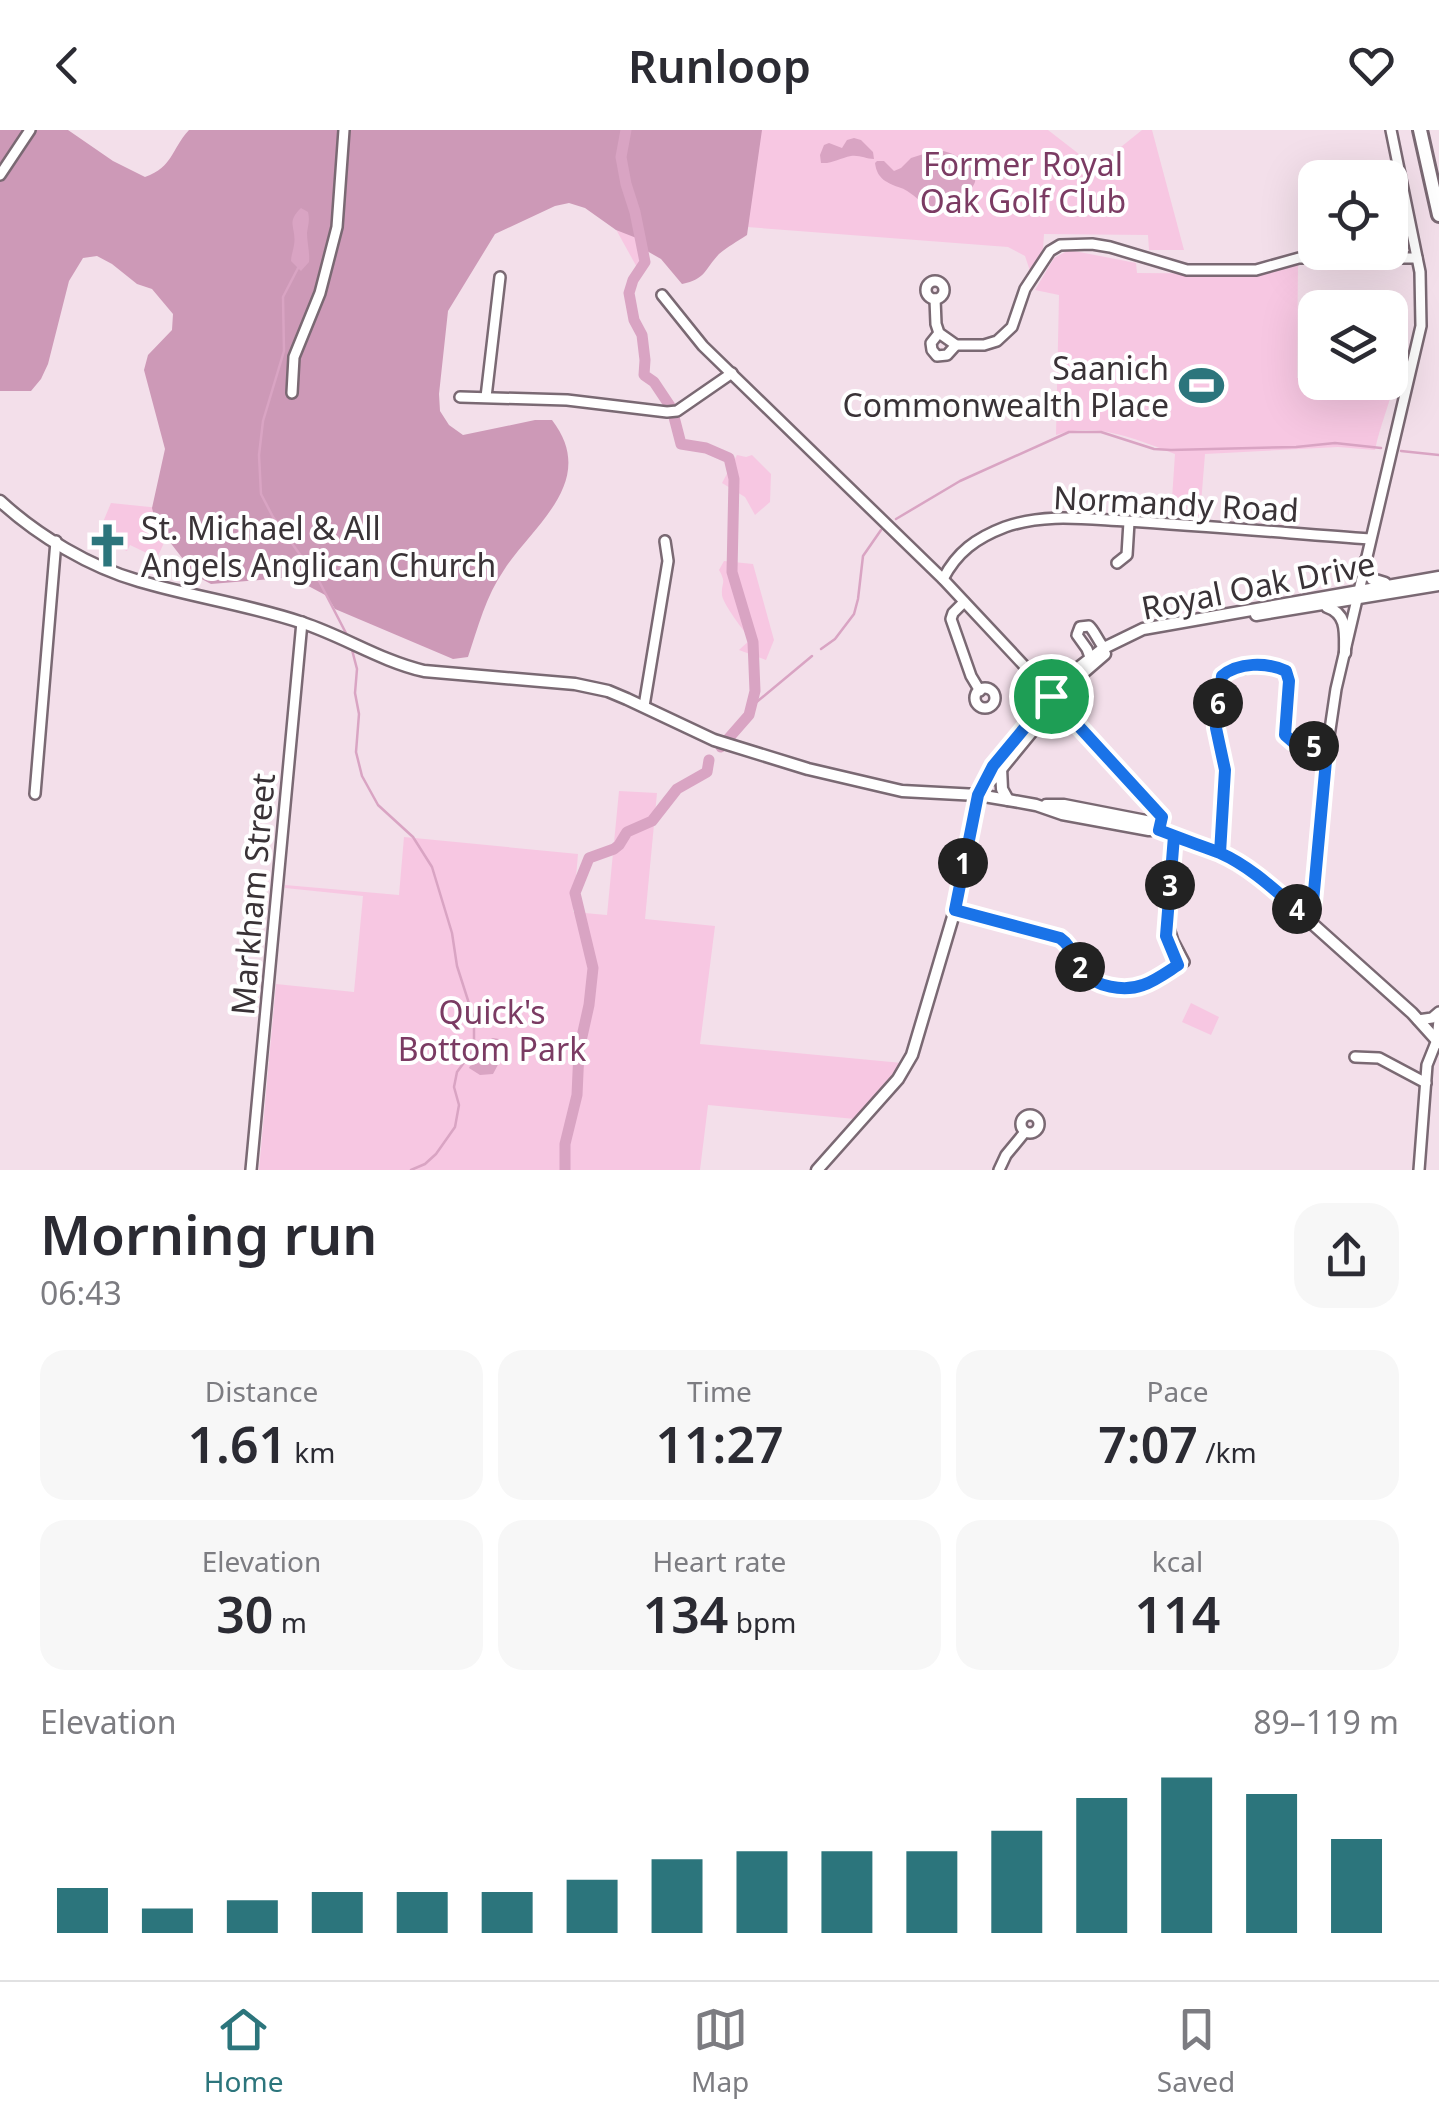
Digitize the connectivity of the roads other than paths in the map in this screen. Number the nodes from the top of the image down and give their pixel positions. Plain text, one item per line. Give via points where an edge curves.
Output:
1 (30, 130) edge
2 (344, 130) edge
3 (1391, 130) edge
4 (1420, 130) edge
5 (0, 174) edge
6 (1438, 216) edge
7 (1418, 258) junction
8 (500, 278) dead end
9 (662, 295) dead end
10 (935, 299) dead end
11 (939, 333) junction
12 (956, 345) junction
13 (732, 373) junction
14 (292, 393) dead end
15 (460, 397) dead end
16 (486, 397) junction
17 (0, 501) edge
18 (1129, 522) junction
19 (1370, 539) junction
20 (56, 541) junction
21 (665, 541) dead end
22 (1127, 555) junction
23 (1366, 560) junction
24 (1117, 563) dead end
25 (1136, 564) dead end
26 (1439, 577) edge
27 (943, 579) junction
28 (1401, 584) junction
29 (1439, 586) edge
30 (1357, 596) junction
31 (964, 602) junction
32 (1320, 606) junction
33 (302, 622) junction
34 (1104, 648) junction
35 (1345, 653) junction
36 (1090, 657) junction
37 (980, 691) dead end
38 (1054, 698) junction
39 (644, 706) junction
40 (1327, 750) junction
41 (1002, 767) junction
42 (36, 794) dead end
43 (981, 795) junction
44 (1008, 800) junction
45 (1159, 830) junction
46 (1174, 836) junction
47 (1220, 853) junction
48 (955, 909) junction
49 (1305, 916) junction
50 (1439, 1012) edge
51 (1418, 1020) junction
52 (1439, 1020) edge
53 (1438, 1042) edge
54 (1355, 1057) dead end
55 (1426, 1083) junction
56 (1025, 1132) dead end
57 (251, 1170) edge
58 (817, 1170) edge
59 (998, 1170) edge
60 (1419, 1170) edge

1 - 5 street
2 - 14 street via 338,227 294,357
3 - 7 street
4 - 6 highway
7 - 12 street via 1299,258 1256,270 1188,270 1110,247 1060,245 1024,289 1006,335
7 - 19 street via 1421,326
8 - 16 street
9 - 13 street
10 - 11 street
11 - 12 street
11 - 12 street via 931,343 937,356
13 - 16 street via 667,412
13 - 27 street
15 - 16 street
17 - 20 main road
18 - 19 street, Normandy Road
18 - 22 street
18 - 27 street, Normandy Road via 1063,517 1005,528 972,543
19 - 23 street
20 - 33 main road via 137,580
20 - 42 street
21 - 39 street via 668,561
22 - 24 street
22 - 25 street
23 - 28 main road via 1372,579
23 - 30 street
26 - 28 main road, Royal Oak Drive
27 - 31 street
28 - 30 main road, Royal Oak Drive
29 - 30 main road, Royal Oak Drive
30 - 32 main road, Royal Oak Drive
30 - 34 main road, Royal Oak Drive via 1167,624
30 - 35 street
31 - 37 street via 951,619
31 - 38 street
32 - 35 main road via 1340,614
32 - 38 main road, Royal Oak Drive via 1137,638 1097,660
33 - 39 main road via 412,668 575,684
33 - 57 street, Markham Street
34 - 36 main road, Royal Oak Drive
34 - 36 street via 1089,626 1080,627 1077,635
35 - 40 street
36 - 38 main road, Royal Oak Drive
38 - 41 main road, Royal Oak Drive
38 - 43 main road, Royal Oak Drive via 1002,754
38 - 45 street via 1162,817
39 - 43 main road via 714,740 785,763 902,791
40 - 47 street via 1285,735 1286,671 1264,664 1226,671 1216,728 1225,770
40 - 49 street via 1313,902
41 - 43 main road, Royal Oak Drive
41 - 44 main road
43 - 44 main road
43 - 48 main road
44 - 45 main road via 1151,822
45 - 46 main road
46 - 47 main road
46 - 48 street via 1167,922 1181,964 1144,985 1113,987 1088,976 1060,938 974,920
47 - 49 main road
48 - 58 main road via 912,1055
49 - 51 main road
50 - 51 street
51 - 53 main road
52 - 53 street
53 - 55 street via 1428,1057
54 - 55 street via 1379,1058
55 - 60 street
56 - 59 street

